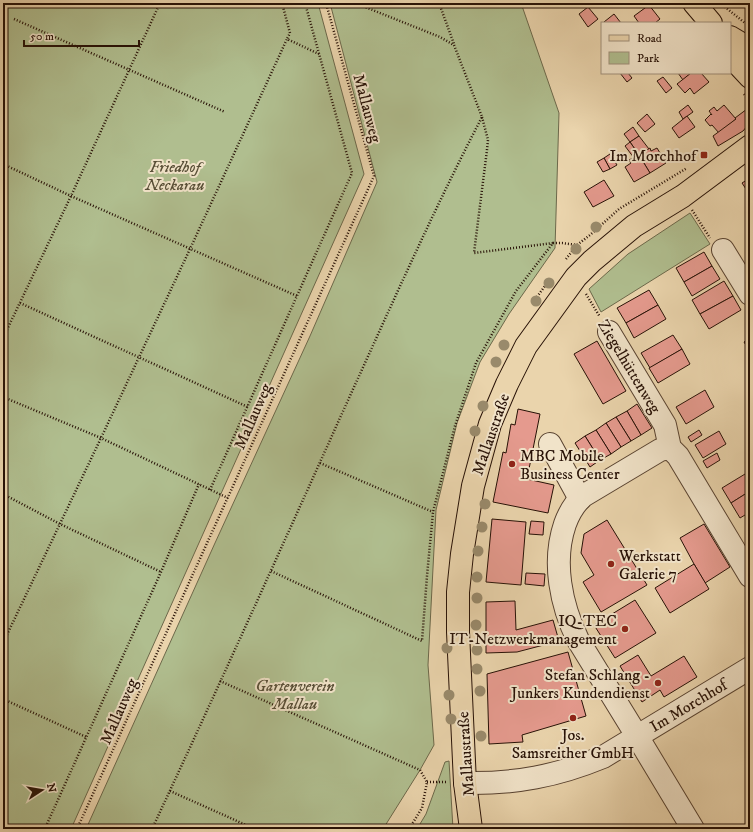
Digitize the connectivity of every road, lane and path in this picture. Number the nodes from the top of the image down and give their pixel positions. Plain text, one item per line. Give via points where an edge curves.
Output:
1 (160, 3) edge
2 (282, 3) edge
3 (304, 3) edge
4 (326, 3) edge
5 (355, 3) edge
6 (439, 3) edge
7 (694, 3) edge
8 (720, 3) edge
9 (14, 19) dead end
10 (710, 22) edge
11 (750, 27) edge
12 (731, 38) edge
13 (287, 39) junction
14 (454, 45) junction
15 (750, 49) edge
16 (731, 53) edge
17 (319, 54) junction
18 (129, 70) junction
19 (750, 77) edge
20 (225, 112) dead end
21 (482, 116) junction
22 (750, 146) edge
23 (3, 164) edge
24 (693, 164) dead end
25 (71, 196) junction
26 (690, 208) dead end
27 (553, 243) junction
28 (577, 245) junction
29 (190, 248) junction
30 (723, 250) joint
31 (565, 260) dead end
32 (592, 261) junction
33 (551, 277) dead end
34 (586, 294) dead end
35 (750, 294) edge
36 (297, 296) junction
37 (534, 302) dead end
38 (20, 303) junction
39 (608, 332) joint
40 (3, 338) edge
41 (139, 358) junction
42 (3, 397) edge
43 (248, 407) junction
44 (101, 438) junction
45 (550, 444) dead end
46 (670, 448) junction
47 (320, 463) junction
48 (199, 484) junction
49 (210, 490) junction
50 (3, 494) edge
51 (228, 498) junction
52 (580, 499) junction
53 (434, 512) junction
54 (60, 524) junction
55 (161, 572) junction
56 (270, 572) junction
57 (750, 576) edge
58 (3, 643) edge
59 (750, 668) edge
60 (220, 681) junction
61 (3, 699) edge
62 (637, 736) junction
63 (86, 737) junction
64 (427, 782) junction
65 (458, 782) junction
66 (170, 790) junction
67 (47, 824) dead end
68 (78, 829) edge
69 (152, 829) edge
70 (255, 829) edge
71 (408, 829) edge
72 (471, 829) edge
73 (693, 829) edge

1 - 18 path
2 - 13 path via 290,33
3 - 17 path
4 - 51 path, Mallauweg via 374,176
5 - 14 path
6 - 14 path
7 - 10 main road
8 - 11 path
9 - 18 path
12 - 15 main road
13 - 17 path
13 - 29 path
14 - 21 path
16 - 19 main road
17 - 36 path via 352,173
18 - 20 path
18 - 25 path
21 - 27 path via 488,140 474,254
21 - 47 path
22 - 32 main road, Mallaustraße via 683,196 634,226
23 - 25 path
24 - 28 path via 619,209
25 - 29 path
25 - 38 path
26 - 30 path via 717,248
27 - 28 path
27 - 53 path via 516,291 476,364 455,426
28 - 31 path
28 - 32 path
29 - 36 path
29 - 41 path
30 - 35 street
32 - 65 main road, Mallaustraße via 576,278 526,346 490,424 473,486 458,592
33 - 37 path
34 - 39 path, Ziegelhüttenweg
36 - 43 path
38 - 40 path
38 - 41 path
39 - 46 street, Ziegelhüttenweg via 666,425
41 - 43 path
41 - 44 path
42 - 44 path
43 - 49 path
44 - 48 path
44 - 54 path
45 - 52 street
46 - 52 street via 660,450
46 - 57 street, Ziegelhüttenweg via 678,456
47 - 53 path
47 - 56 path
48 - 49 path
48 - 55 path
49 - 51 path
50 - 54 path
51 - 68 path, Mallauweg
52 - 62 street via 568,516 560,543 559,571 565,607 578,640
53 - 56 path via 422,641
54 - 55 path
54 - 58 path
55 - 63 path
56 - 60 path
59 - 62 street, Im Morchhof
60 - 64 path via 420,770
60 - 66 path
61 - 63 path
62 - 65 street, Im Morchhof via 603,756 559,773 516,781
62 - 73 street
63 - 67 path
64 - 65 path
64 - 71 path via 422,808
65 - 72 main road, Mallaustraße
66 - 69 path
66 - 70 path

